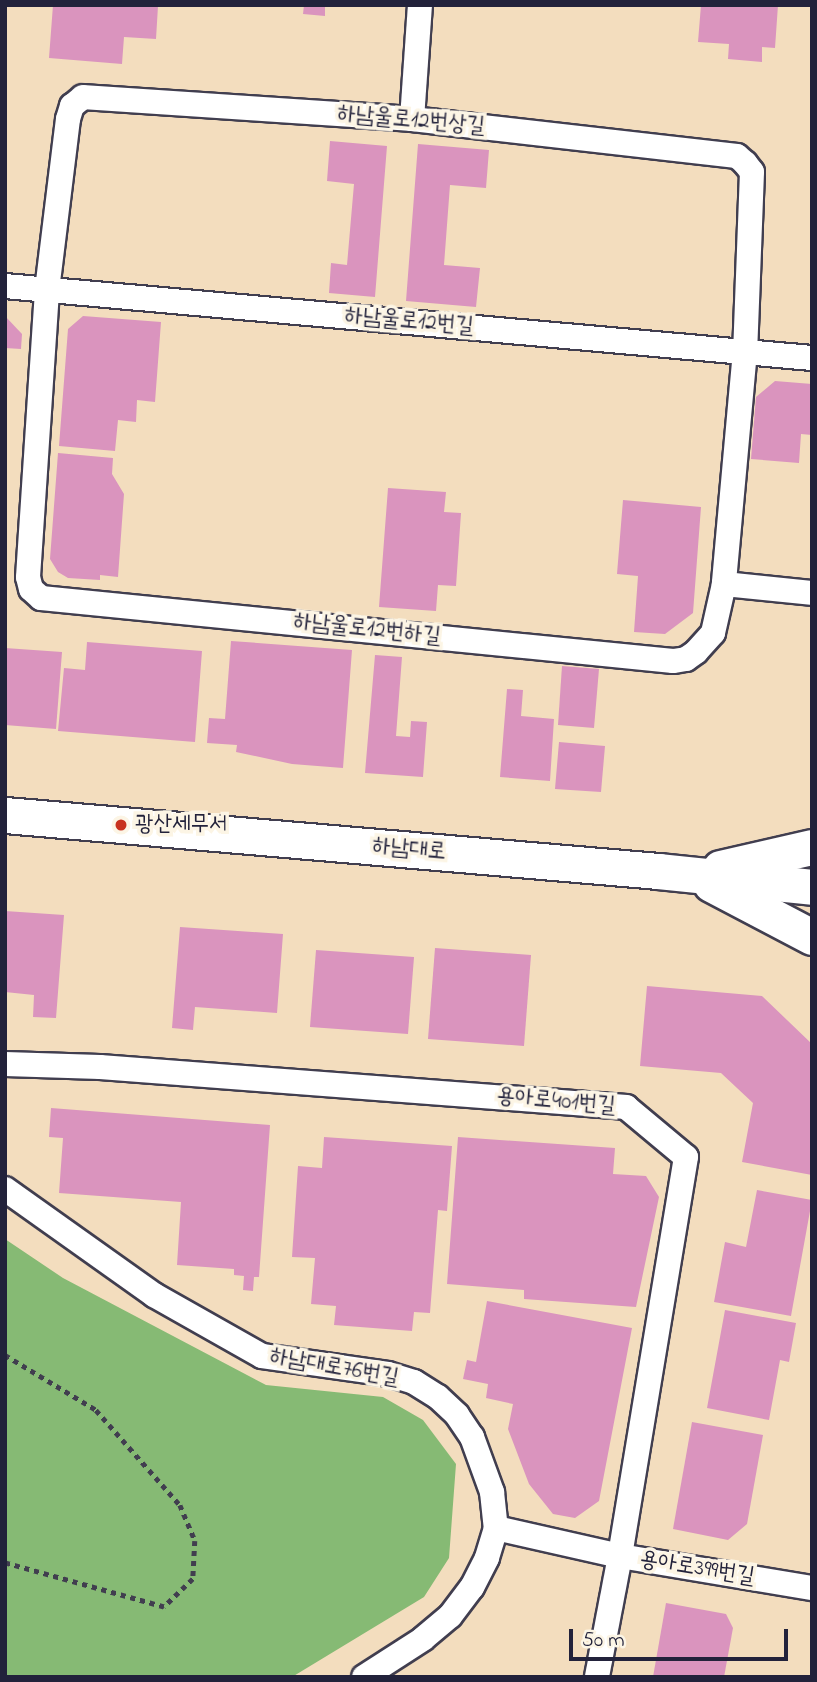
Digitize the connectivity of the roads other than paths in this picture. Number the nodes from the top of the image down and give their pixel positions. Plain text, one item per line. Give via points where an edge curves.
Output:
1 (420, 5) edge
2 (412, 119) junction
3 (5, 286) edge
4 (47, 290) junction
5 (745, 351) junction
6 (812, 358) edge
7 (724, 584) junction
8 (812, 593) edge
9 (5, 815) edge
10 (812, 846) edge
11 (692, 875) junction
12 (812, 887) edge
13 (812, 937) edge
14 (5, 1064) edge
15 (5, 1189) edge
16 (496, 1528) junction
17 (620, 1556) junction
18 (812, 1588) edge
19 (364, 1677) edge
20 (597, 1677) edge

1 - 2 street
2 - 4 street, 하남울로12번상길 via 83,97 72,106 68,119
2 - 5 street, 하남울로12번상길 via 737,156 752,172
3 - 4 street, 하남울로12번길
4 - 5 street, 하남울로12번길
4 - 7 street, 하남울로12번하길 via 28,577 31,589 41,598 673,661 686,659 713,633
5 - 6 street, 하남울로12번길
5 - 7 street, 하남울로12번하길
7 - 8 street
9 - 11 main road, 하남대로
10 - 11 main road
11 - 12 main road, 하남대로
11 - 13 main road
14 - 17 street, 용아로401번길 via 626,1107 686,1157
15 - 16 street, 하남대로76번길 via 154,1295 262,1356 388,1374 414,1382 438,1397 472,1437 492,1492
16 - 17 street
16 - 19 street, 하남대로76번길 via 472,1587 450,1616
17 - 18 street, 용아로399번길
17 - 20 street, 용아로399번길

